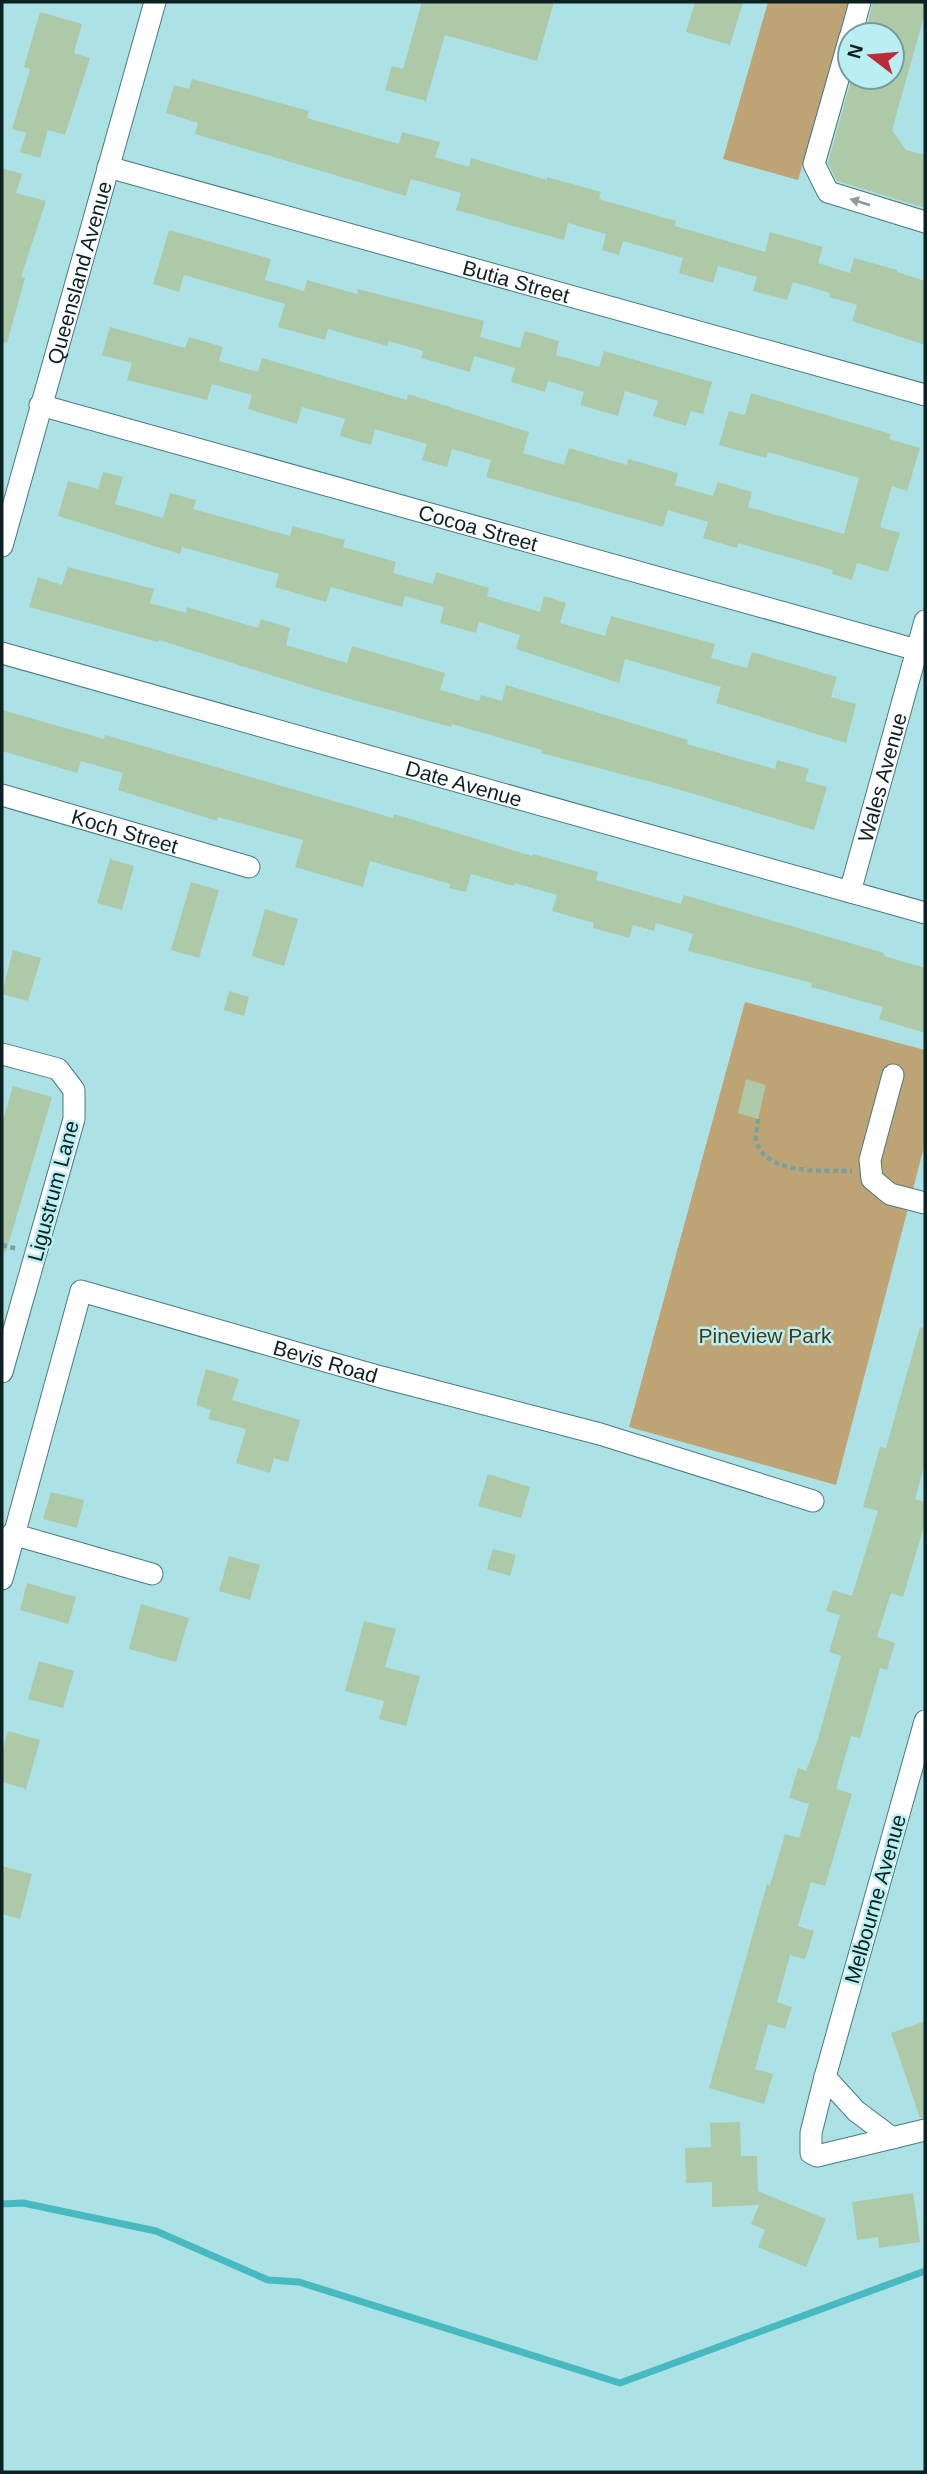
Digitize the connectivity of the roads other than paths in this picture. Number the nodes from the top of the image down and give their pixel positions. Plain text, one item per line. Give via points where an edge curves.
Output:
1 (155, 2) edge
2 (860, 2) edge
3 (854, 21) edge
4 (836, 86) edge
5 (108, 167) junction
6 (925, 222) edge
7 (925, 395) edge
8 (40, 405) junction
9 (2, 546) edge
10 (925, 621) edge
11 (917, 650) junction
12 (2, 653) edge
13 (2, 795) edge
14 (249, 866) dead end
15 (850, 892) junction
16 (925, 913) edge
17 (2, 1054) edge
18 (893, 1075) dead end
19 (925, 1203) edge
20 (2, 1372) edge
21 (813, 1501) dead end
22 (12, 1534) junction
23 (152, 1574) dead end
24 (2, 1579) edge
25 (925, 1721) edge
26 (825, 2077) junction
27 (925, 2130) edge
28 (892, 2138) junction

1 - 5 street, Queensland Avenue
2 - 3 street
6 -> 4 street via 828,192 814,164
5 - 7 street, Butia Street
5 - 8 street, Queensland Avenue
8 - 9 street, Queensland Avenue
8 - 11 street, Cocoa Street
10 - 11 street, Wales Avenue
11 - 15 street, Wales Avenue
12 - 15 street, Date Avenue
13 - 14 street, Koch Street
15 - 16 street, Date Avenue
17 - 20 street, Ligustrum Lane via 58,1069 74,1090 74,1119
18 - 19 street via 870,1160 872,1179 890,1194
21 - 22 street, Bevis Road via 600,1434 81,1291
22 - 23 street
22 - 24 street, Bevis Road
25 - 26 street, Melbourne Avenue
26 - 28 street via 856,2111
26 - 28 street, Melbourne Avenue via 811,2133 811,2153 817,2156
27 - 28 street

